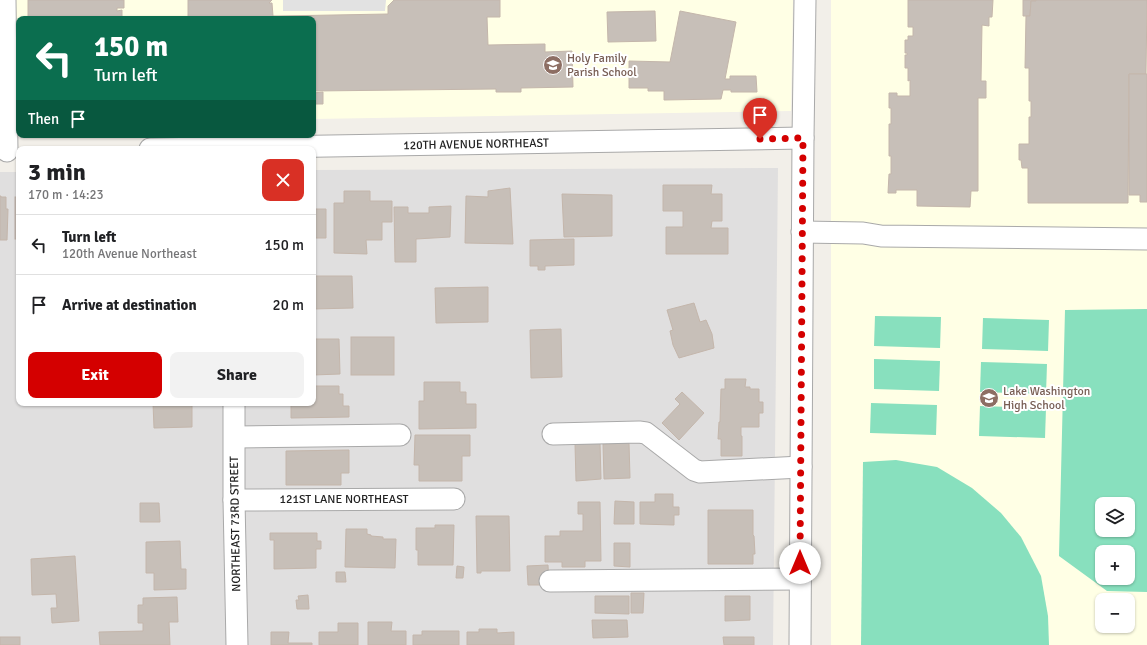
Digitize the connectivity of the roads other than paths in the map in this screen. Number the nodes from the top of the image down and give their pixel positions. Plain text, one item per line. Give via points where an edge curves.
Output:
1 (5, 0) edge
2 (805, 0) edge
3 (803, 138) junction
4 (316, 147) edge
5 (9, 151) edge
6 (802, 232) junction
7 (1147, 239) edge
8 (234, 406) edge
9 (553, 434) dead end
10 (400, 435) dead end
11 (235, 437) junction
12 (801, 467) junction
13 (454, 499) dead end
14 (234, 500) junction
15 (800, 578) junction
16 (550, 581) dead end
17 (237, 645) edge
18 (800, 645) edge

1 - 5 street
2 - 3 street
3 - 4 street, 120TH AVENUE NORTHEAST
3 - 6 street
6 - 7 street via 863,233 881,236
6 - 12 street
8 - 11 street, NORTHEAST 73RD STREET
9 - 12 street via 646,433 700,472
10 - 11 street
11 - 14 street, NORTHEAST 73RD STREET
12 - 15 street
13 - 14 street, 121ST LANE NORTHEAST
14 - 17 street, NORTHEAST 73RD STREET
15 - 16 street
15 - 18 street

